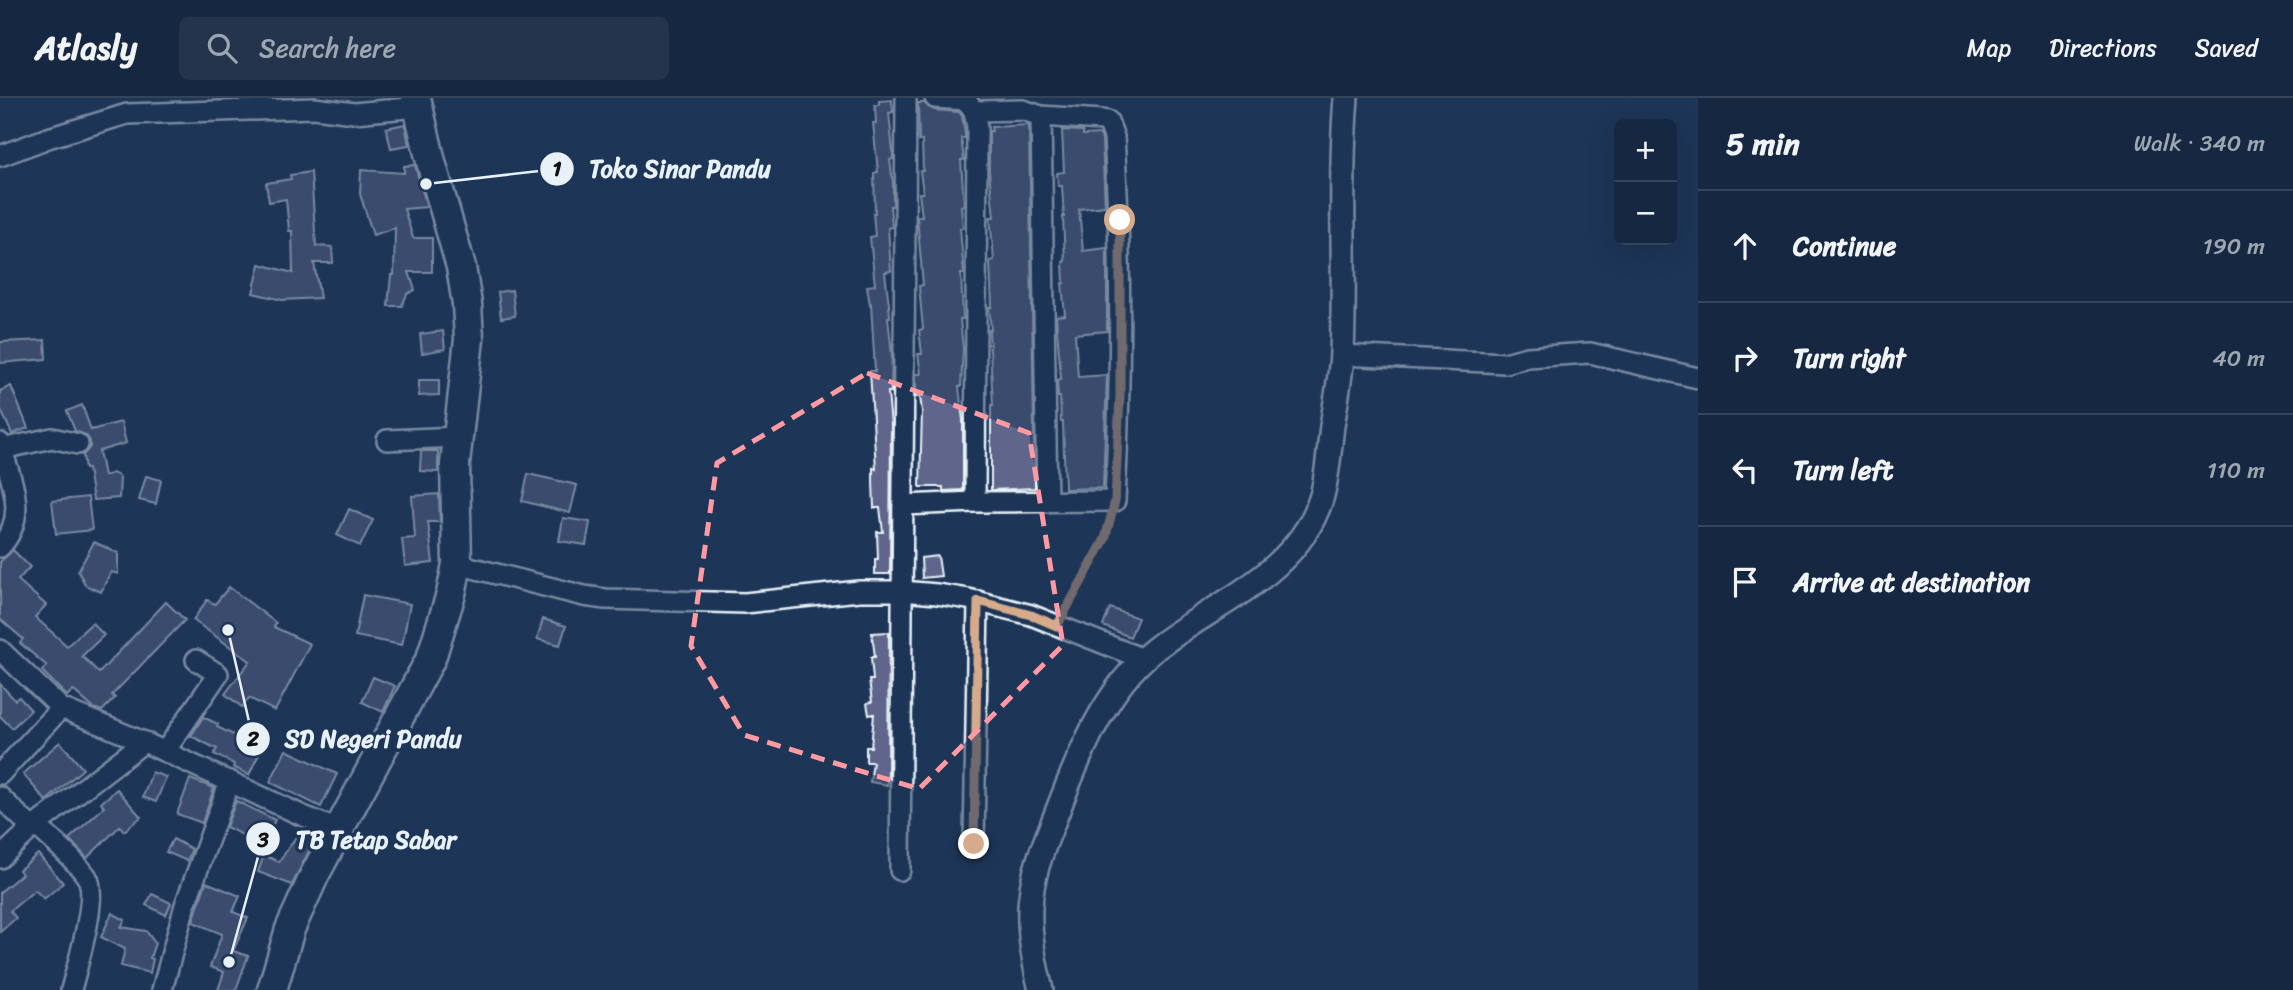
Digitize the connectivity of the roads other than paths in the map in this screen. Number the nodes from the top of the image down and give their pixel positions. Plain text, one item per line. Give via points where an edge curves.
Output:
1 (905, 98) edge
2 (935, 98) edge
3 (1346, 98) edge
4 (417, 102) edge
5 (974, 111) junction
6 (1041, 117) junction
7 (0, 156) edge
8 (1342, 355) junction
9 (1698, 378) edge
10 (458, 437) junction
11 (387, 440) dead end
12 (78, 444) dead end
13 (2, 456) edge
14 (975, 502) junction
15 (1047, 502) junction
16 (904, 505) junction
17 (0, 547) edge
18 (457, 564) junction
19 (901, 591) junction
20 (978, 601) junction
21 (0, 650) edge
22 (1143, 659) junction
23 (196, 660) dead end
24 (61, 708) junction
25 (144, 742) junction
26 (166, 750) junction
27 (0, 774) edge
28 (230, 780) junction
29 (0, 797) edge
30 (34, 827) junction
31 (338, 830) junction
32 (974, 844) dead end
33 (0, 858) edge
34 (900, 870) dead end
35 (71, 990) edge
36 (162, 990) edge
37 (272, 990) edge
38 (1041, 990) edge

1 - 16 street
2 - 5 street via 961,98
3 - 8 main road
4 - 7 street via 354,113 306,108 127,114
4 - 10 highway via 467,303 470,339
5 - 6 street via 1023,110
5 - 14 street
6 - 15 street
6 - 15 street via 1108,121 1113,132 1120,220 1115,501
8 - 9 street via 1505,363 1590,353
8 - 22 main road via 1321,499 1298,540 1257,582
10 - 11 street
10 - 18 highway
12 - 13 street via 49,439
13 - 17 street via 13,483 16,517 10,536
14 - 15 street
14 - 16 street
16 - 19 street
18 - 19 street via 615,600 744,603
18 - 31 highway via 431,658
19 - 20 street
19 - 34 street
20 - 22 street via 1031,615
20 - 32 street
21 - 24 street
22 - 38 main road via 1111,699 1076,763 1040,855 1030,911
23 - 26 street via 218,674
24 - 25 street
24 - 27 street
25 - 26 street
25 - 30 street
26 - 28 street
28 - 31 street
28 - 36 street via 185,905
29 - 30 street
30 - 33 street
30 - 35 street via 84,873 91,887
31 - 37 highway via 298,910

